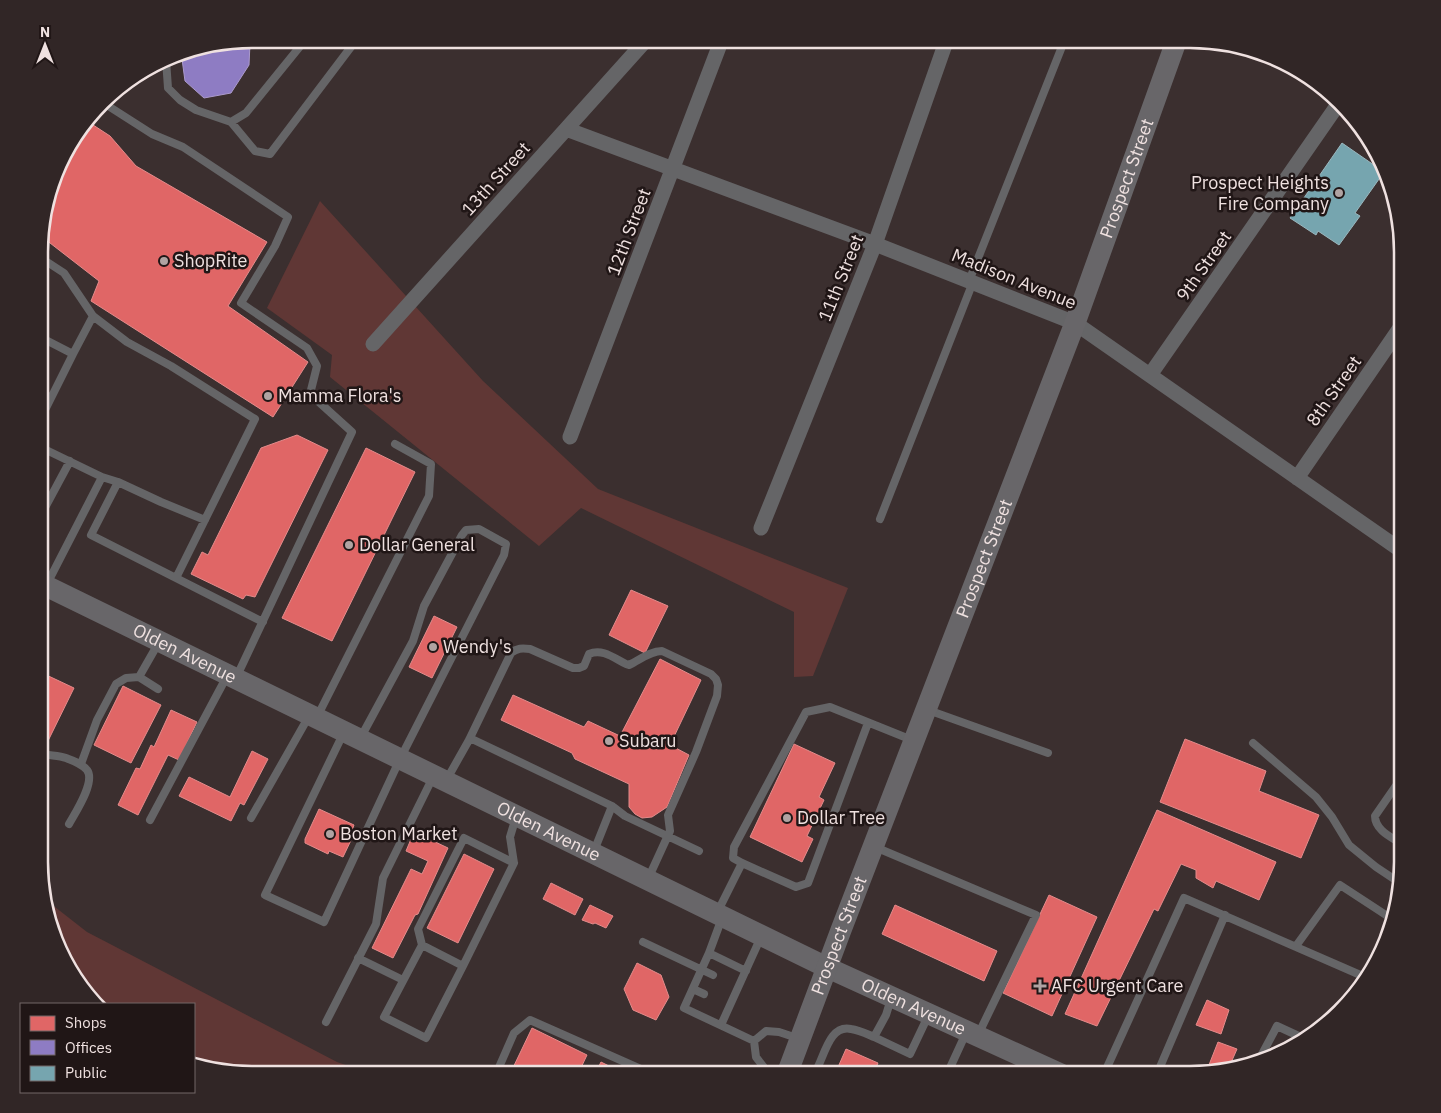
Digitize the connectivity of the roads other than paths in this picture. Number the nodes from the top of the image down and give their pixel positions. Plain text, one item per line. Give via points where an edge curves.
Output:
1 (299, 48) edge
2 (350, 48) edge
3 (639, 48) edge
4 (719, 48) edge
5 (944, 48) edge
6 (1062, 48) edge
7 (1175, 48) edge
8 (166, 66) edge
9 (108, 106) edge
10 (1335, 108) edge
11 (231, 122) junction
12 (566, 129) junction
13 (673, 169) junction
14 (875, 244) junction
15 (48, 263) edge
16 (971, 282) junction
17 (93, 316) junction
18 (1075, 323) junction
19 (1394, 337) edge
20 (48, 341) edge
21 (373, 344) dead end
22 (73, 354) junction
23 (1150, 375) junction
24 (48, 397) edge
25 (51, 398) junction
26 (48, 404) edge
27 (570, 437) dead end
28 (394, 444) dead end
29 (48, 451) edge
30 (70, 461) junction
31 (102, 477) junction
32 (1297, 478) junction
33 (118, 482) junction
34 (48, 502) edge
35 (880, 519) dead end
36 (206, 520) junction
37 (761, 528) dead end
38 (1394, 545) edge
39 (48, 575) edge
40 (176, 578) junction
41 (48, 586) edge
42 (263, 622) junction
43 (159, 641) junction
44 (232, 676) junction
45 (139, 677) junction
46 (158, 689) dead end
47 (926, 709) junction
48 (314, 716) junction
49 (868, 723) junction
50 (352, 735) junction
51 (469, 740) junction
52 (914, 741) junction
53 (1253, 743) dead end
54 (1048, 752) dead end
55 (48, 755) edge
56 (400, 759) junction
57 (80, 764) junction
58 (440, 778) junction
59 (1394, 789) edge
60 (612, 806) junction
61 (517, 816) junction
62 (251, 818) dead end
63 (150, 820) dead end
64 (69, 824) dead end
65 (667, 836) junction
66 (1394, 838) edge
67 (873, 846) junction
68 (699, 851) dead end
69 (594, 853) junction
70 (514, 863) junction
71 (742, 864) junction
72 (1393, 878) edge
73 (648, 880) junction
74 (1225, 914) junction
75 (720, 915) junction
76 (1387, 916) edge
77 (762, 935) junction
78 (643, 942) dead end
79 (422, 945) junction
80 (1296, 946) junction
81 (709, 953) junction
82 (358, 958) junction
83 (463, 966) junction
84 (826, 967) junction
85 (702, 969) junction
86 (746, 971) junction
87 (1360, 974) edge
88 (713, 975) dead end
89 (403, 980) junction
90 (693, 989) junction
91 (704, 994) dead end
92 (892, 997) junction
93 (929, 1014) junction
94 (326, 1022) dead end
95 (721, 1025) junction
96 (972, 1034) junction
97 (1297, 1035) edge
98 (874, 1037) junction
99 (800, 1039) junction
100 (754, 1041) junction
101 (1263, 1052) edge
102 (500, 1066) edge
103 (634, 1066) edge
104 (763, 1066) edge
105 (790, 1066) edge
106 (818, 1066) edge
107 (953, 1066) edge
108 (1043, 1066) edge
109 (1108, 1066) edge
110 (1160, 1066) edge

1 - 11 lane via 246,113
2 - 11 lane via 270,154 255,151
3 - 12 street, 13th Street
4 - 13 street, 12th Street
5 - 14 street, 11th Street
6 - 16 lane
7 - 18 street, Prospect Street
8 - 11 lane via 168,88 180,100 196,110
9 - 42 lane via 152,134 183,147 288,217 241,303 307,348 317,366 310,394 352,432
10 - 23 street, 9th Street
12 - 13 street, Madison Avenue
12 - 21 street, 13th Street
13 - 14 street, Madison Avenue
13 - 27 street, 12th Street
14 - 16 street, Madison Avenue
14 - 37 street, 11th Street
15 - 17 lane via 64,274
16 - 18 street, Madison Avenue
16 - 35 lane
17 - 22 lane
17 - 36 lane via 127,342 255,419
18 - 23 street, Madison Avenue
18 - 47 street, Prospect Street
19 - 32 street, 8th Street
20 - 22 lane
22 - 25 lane
23 - 32 street, Madison Avenue
24 - 25 lane
25 - 26 lane
28 - 48 lane via 430,464 429,496
29 - 30 lane
30 - 31 lane
30 - 34 lane
31 - 33 lane
31 - 39 lane
32 - 38 street, Madison Avenue
33 - 36 lane
33 - 40 lane via 92,535
36 - 40 lane
40 - 42 lane
41 - 43 street, Olden Avenue
42 - 44 lane
43 - 44 street, Olden Avenue
43 - 45 lane
44 - 48 street, Olden Avenue
44 - 63 lane
45 - 46 lane
45 - 57 lane via 126,678 116,684 97,720
47 - 52 street, Prospect Street
47 - 54 lane
48 - 50 street, Olden Avenue
48 - 62 lane
49 - 52 lane
49 - 71 lane via 830,708 806,712 734,848 733,858
49 - 71 lane via 808,883 796,887
50 - 56 street, Olden Avenue
50 - 56 lane via 265,895 324,922
50 - 56 lane via 413,641 424,606 462,534 466,530 479,529 506,544 504,555
51 - 58 lane
51 - 60 lane
51 - 65 lane via 511,653 516,649 530,649 573,668 584,666 592,652 604,653 630,665 662,651 711,674 718,685 717,696 668,816 670,831
52 - 67 street, Prospect Street
53 - 72 lane via 1316,797 1349,844
55 - 57 lane via 64,757
56 - 58 street, Olden Avenue
57 - 64 lane via 88,771 88,787
58 - 61 street, Olden Avenue
58 - 82 lane via 383,878 376,924
59 - 66 lane via 1375,816 1375,822
60 - 65 lane via 625,816
60 - 69 lane
61 - 69 street, Olden Avenue
61 - 70 lane via 510,837
65 - 68 lane
65 - 73 lane
67 - 84 street, Prospect Street
67 - 96 lane via 1036,914
69 - 73 street, Olden Avenue
70 - 79 lane via 464,838 418,929
70 - 83 lane
71 - 75 lane
73 - 75 street, Olden Avenue
74 - 80 lane
74 - 109 lane via 1184,898
74 - 110 lane
75 - 77 street, Olden Avenue
75 - 81 lane
76 - 80 lane via 1340,886
77 - 84 street, Olden Avenue
77 - 86 lane
78 - 85 lane
79 - 83 lane
79 - 89 lane
80 - 87 lane
81 - 85 lane
81 - 86 lane
82 - 89 lane
82 - 94 lane
83 - 89 lane via 426,1038 384,1016
84 - 92 street, Olden Avenue
84 - 99 street, Prospect Street
85 - 88 lane
85 - 90 lane
86 - 95 lane via 726,1005
90 - 91 lane
90 - 95 lane via 684,1008
92 - 93 street, Olden Avenue
92 - 98 lane
93 - 96 street, Olden Avenue
93 - 98 lane via 910,1054
95 - 100 lane
96 - 107 lane
96 - 108 street, Olden Avenue
97 - 101 lane via 1277,1026
98 - 106 lane via 850,1028 839,1030 831,1038
99 - 100 lane via 766,1031
99 - 105 street, Prospect Street
100 - 104 lane via 756,1057
102 - 103 lane via 514,1034 530,1020

